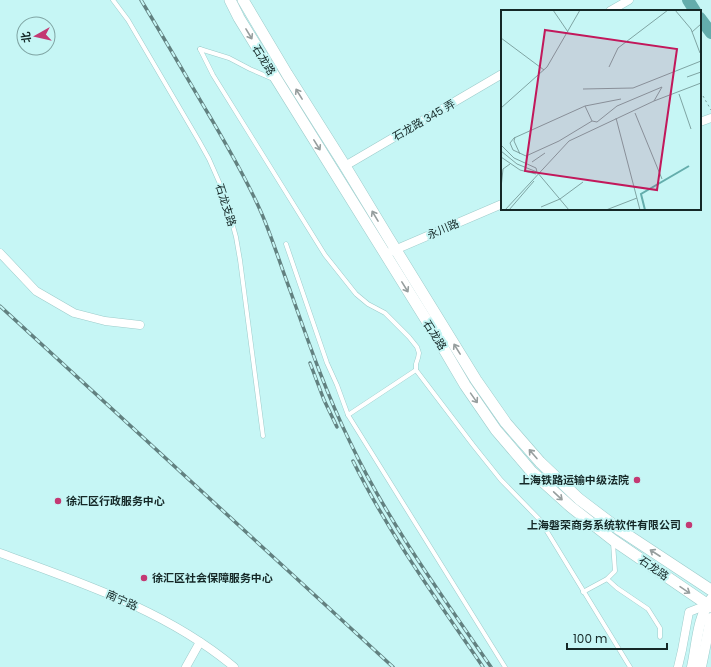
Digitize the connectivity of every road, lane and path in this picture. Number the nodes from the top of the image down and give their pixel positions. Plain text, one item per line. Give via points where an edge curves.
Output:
1 (113, 0) edge
2 (230, 0) edge
3 (243, 0) edge
4 (629, 0) edge
5 (612, 10) edge
6 (501, 75) edge
7 (277, 80) junction
8 (703, 96) dead end
9 (711, 110) edge
10 (711, 118) edge
11 (701, 122) edge
12 (345, 166) junction
13 (501, 204) edge
14 (286, 244) dead end
15 (395, 250) junction
16 (0, 253) edge
17 (384, 254) junction
18 (140, 324) dead end
19 (416, 370) junction
20 (348, 415) junction
21 (263, 436) dead end
22 (613, 540) junction
23 (0, 553) edge
24 (607, 579) junction
25 (711, 590) edge
26 (583, 592) junction
27 (710, 604) edge
28 (711, 618) edge
29 (660, 637) dead end
30 (200, 642) junction
31 (186, 667) edge
32 (234, 667) edge
33 (505, 667) edge
34 (630, 667) edge
35 (678, 667) edge
36 (692, 667) edge
37 (701, 667) edge

1 - 21 lane, 石龙支路 via 128,20 199,141 224,194 240,260
2 -> 7 main road, 石龙路
12 -> 3 main road, 石龙路
4 - 5 street
6 - 12 street, 石龙路 345 弄
7 -> 17 main road, 石龙路
7 - 19 lane via 229,58 200,49 217,82 325,256 356,294 385,313 417,347 419,353
8 - 9 path
10 - 11 street
15 -> 12 main road, 石龙路
13 - 15 street, 永川路
14 - 20 lane via 327,363
15 - 17 street, 永川路
25 -> 15 main road, 石龙路 via 620,530 579,499 540,462 506,423 476,380
16 - 18 street via 36,291 74,313 105,321
17 -> 22 main road, 石龙路 via 496,430 531,471 570,507
19 - 20 lane
19 - 26 lane via 496,474 540,520
20 - 33 lane
22 - 24 lane via 614,571
22 -> 27 main road, 石龙路
23 - 30 street, 南宁路 via 110,594
24 - 26 lane
24 - 29 lane via 648,609 660,628
26 - 34 lane
27 - 35 street via 688,612
27 - 36 street via 701,620
28 - 37 street
30 - 31 street
30 - 32 street, 南宁路

